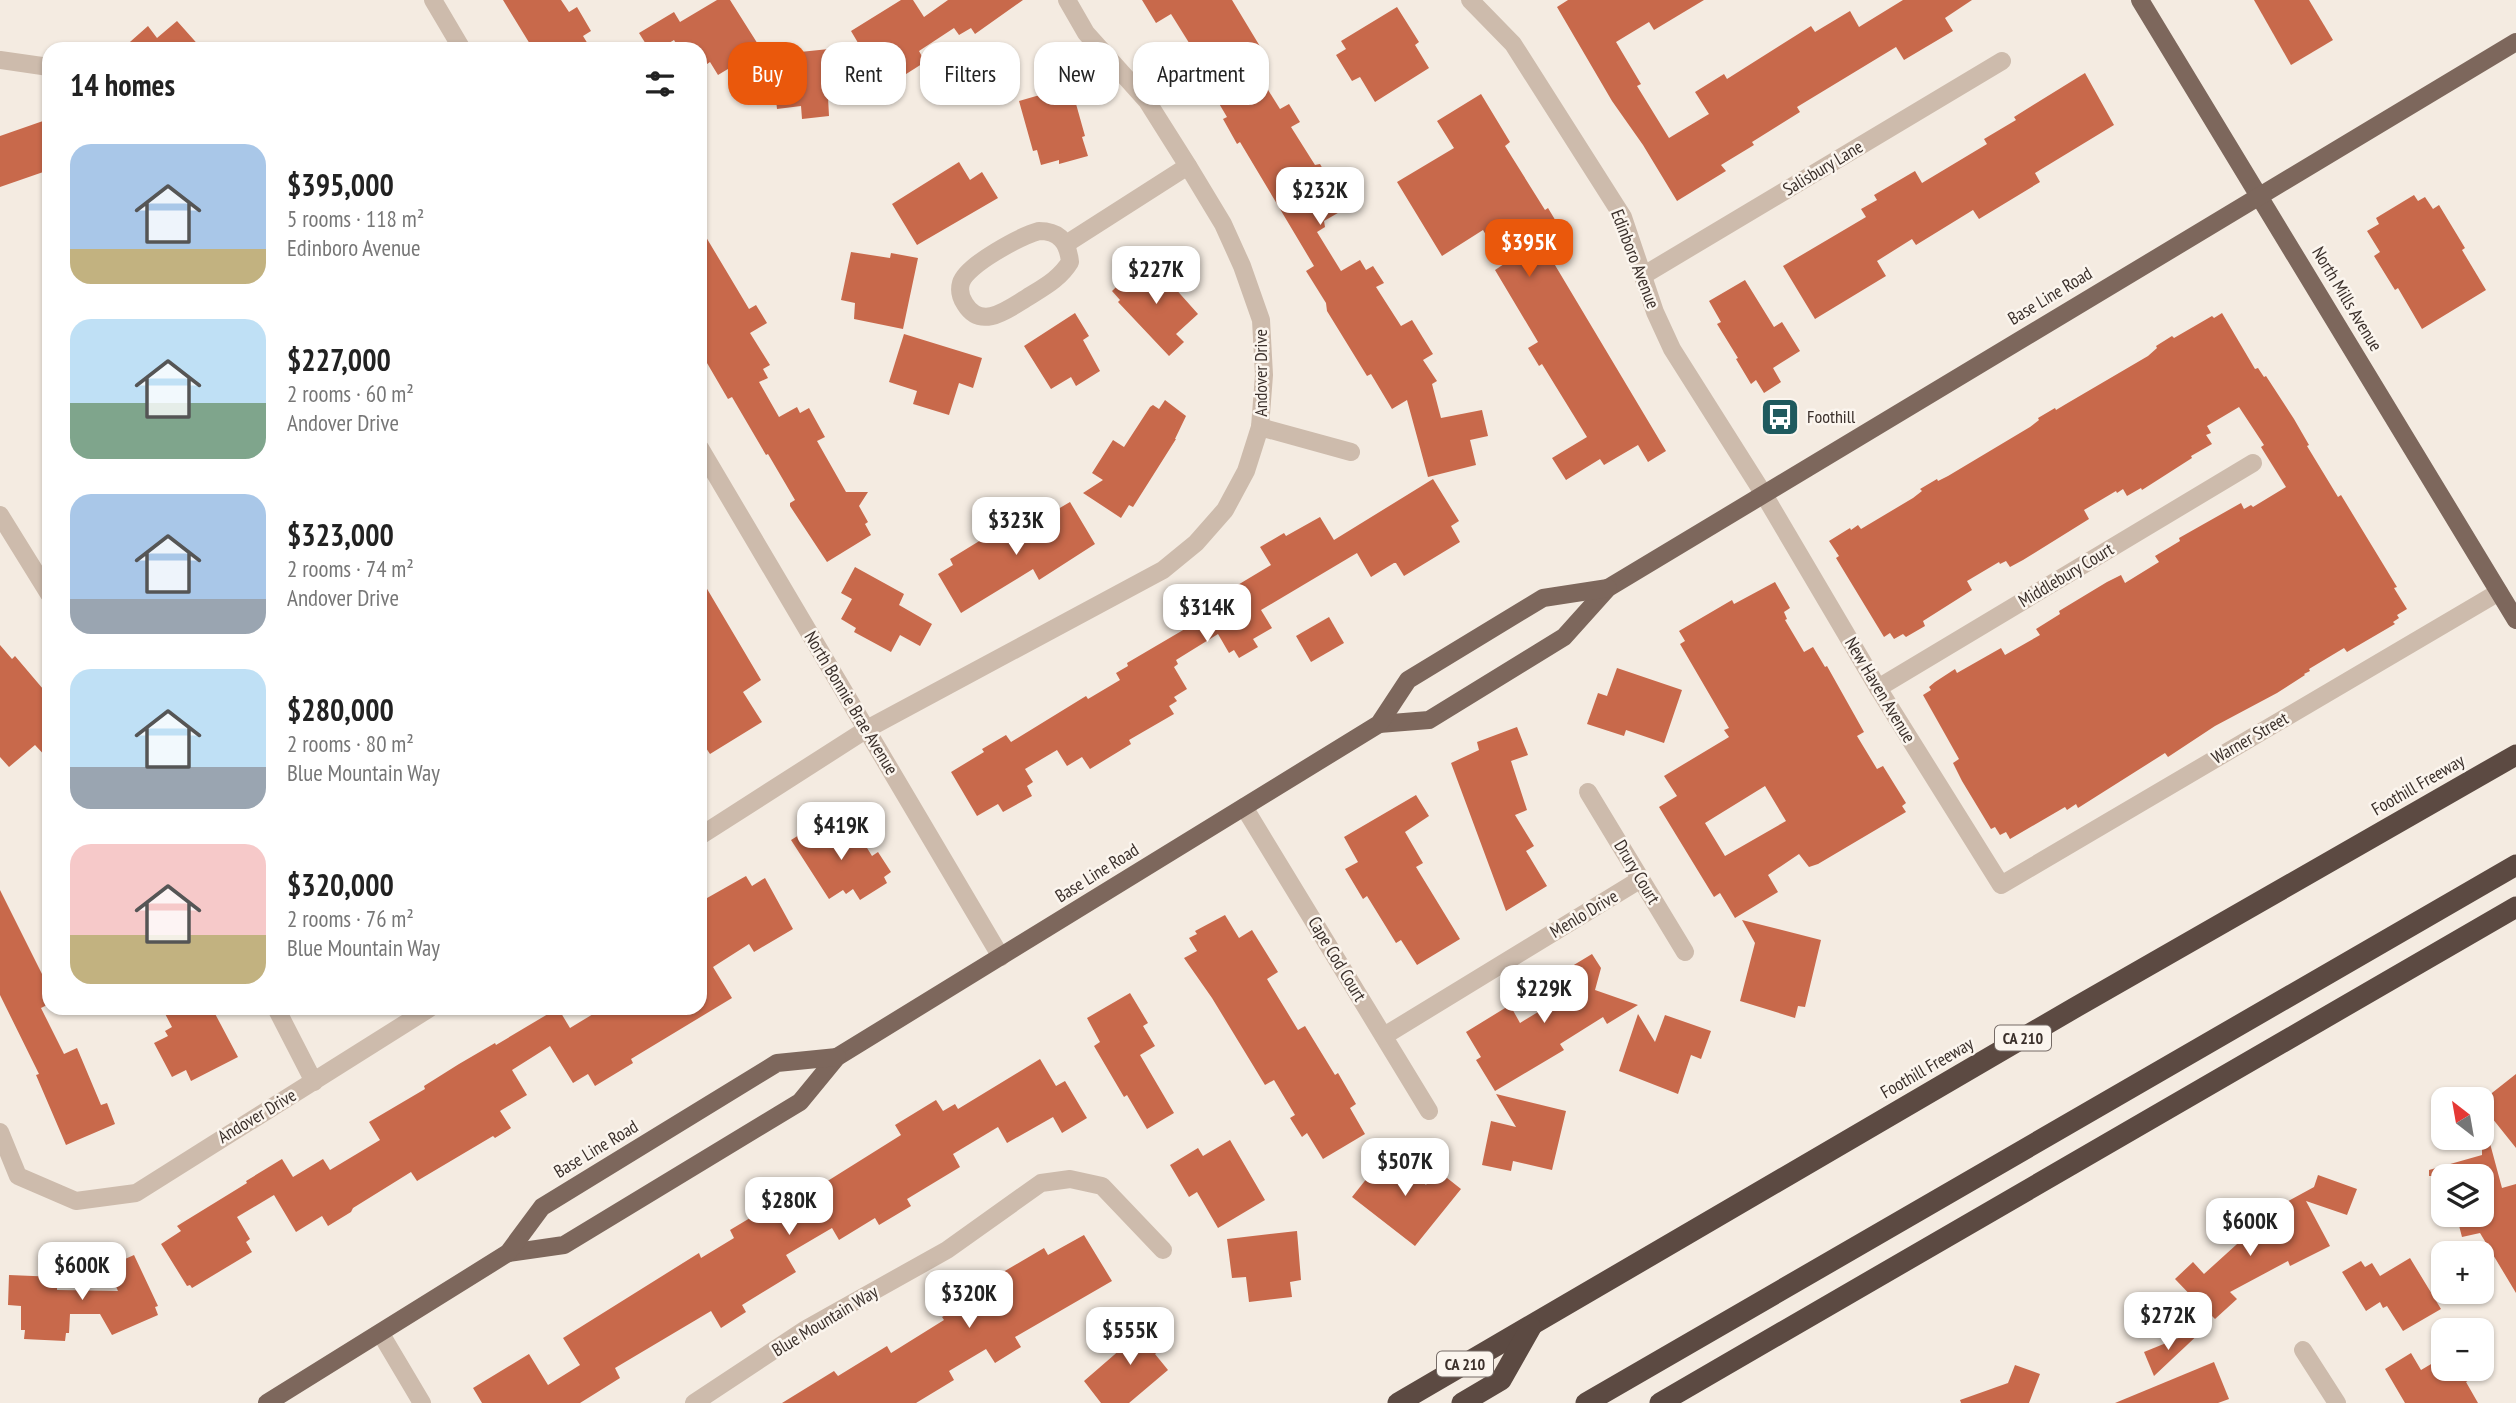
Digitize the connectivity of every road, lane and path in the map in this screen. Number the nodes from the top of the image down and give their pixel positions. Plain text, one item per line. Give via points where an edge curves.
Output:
1 (433, 0) edge
2 (1067, 0) edge
3 (2140, 0) edge
4 (1478, 3) edge
5 (458, 42) edge
6 (2516, 42) edge
7 (0, 60) edge
8 (2002, 61) dead end
9 (42, 66) edge
10 (1188, 166) junction
11 (2260, 194) junction
12 (1066, 244) junction
13 (1644, 275) junction
14 (1260, 427) junction
15 (1351, 452) dead end
16 (707, 461) edge
17 (2253, 463) dead end
18 (1763, 493) junction
19 (0, 515) edge
20 (42, 583) edge
21 (1608, 588) junction
22 (2499, 592) junction
23 (2516, 620) edge
24 (1878, 688) junction
25 (1379, 724) junction
26 (867, 729) junction
27 (2516, 755) edge
28 (1588, 792) dead end
29 (1244, 807) junction
30 (707, 832) edge
31 (2516, 865) edge
32 (1641, 879) junction
33 (2001, 884) joint
34 (2516, 907) edge
35 (1685, 952) dead end
36 (1002, 957) junction
37 (280, 1015) edge
38 (419, 1015) edge
39 (1384, 1036) junction
40 (837, 1058) junction
41 (314, 1082) junction
42 (1429, 1111) dead end
43 (0, 1132) edge
44 (1163, 1250) dead end
45 (509, 1253) junction
46 (1532, 1325) junction
47 (381, 1334) junction
48 (2303, 1350) dead end
49 (267, 1403) edge
50 (422, 1403) edge
51 (694, 1403) edge
52 (1398, 1403) edge
53 (1461, 1403) edge
54 (1586, 1403) edge
55 (1660, 1403) edge
56 (2337, 1403) edge

1 - 5 street
2 - 10 street, Andover Drive via 1086,33 1147,101
3 - 11 main road, North Mills Avenue
4 - 13 street, Edinboro Avenue via 1513,44 1623,217
6 - 11 main road, Base Line Road
7 - 9 street
8 - 13 street, Salisbury Lane
10 - 12 street
10 - 14 street, Andover Drive via 1228,234 1261,320 1264,375
11 - 18 main road, Base Line Road
11 - 22 main road, North Mills Avenue
12 - 12 street via 1051,231 1028,234 975,265 961,282 960,294 980,316 997,316 1059,278 1070,262
13 - 18 street, Edinboro Avenue via 1672,349
14 - 15 street
14 - 26 street, Andover Drive via 1246,471 1225,510 1196,543 1163,570
16 - 26 street, North Bonnie Brae Avenue
17 - 24 street, Middlebury Court
18 - 21 main road, Base Line Road
18 - 24 street, New Haven Avenue
19 - 20 street
21 - 25 main road, Base Line Road via 1564,637 1429,720
21 - 25 main road, Base Line Road via 1543,598 1408,680
22 - 23 main road, North Mills Avenue
22 - 33 street, Warner Street
24 - 33 street, New Haven Avenue
25 - 29 main road, Base Line Road
26 - 30 street, Andover Drive
26 - 36 street, North Bonnie Brae Avenue
27 - 46 highway, Foothill Freeway / CA 210
28 - 32 street, Drury Court
29 - 36 main road, Base Line Road
29 - 39 street, Cape Cod Court
31 - 54 highway
32 - 35 street, Drury Court
32 - 39 street, Menlo Drive
34 - 55 highway
36 - 40 main road, Base Line Road
37 - 41 street
38 - 41 street, Andover Drive
39 - 42 street, Cape Cod Court
40 - 45 main road, Base Line Road via 800,1102 576,1238 564,1245
40 - 45 main road, Base Line Road via 777,1063 542,1207
41 - 43 street, Andover Drive via 136,1193 76,1201 18,1177
44 - 51 street, Blue Mountain Way via 1102,1186 1070,1179 1041,1183 947,1250 806,1329
45 - 47 main road, Base Line Road
46 - 52 highway, Foothill Freeway / CA 210
46 - 53 highway via 1502,1380
47 - 49 main road, Base Line Road
47 - 50 street
48 - 56 street

